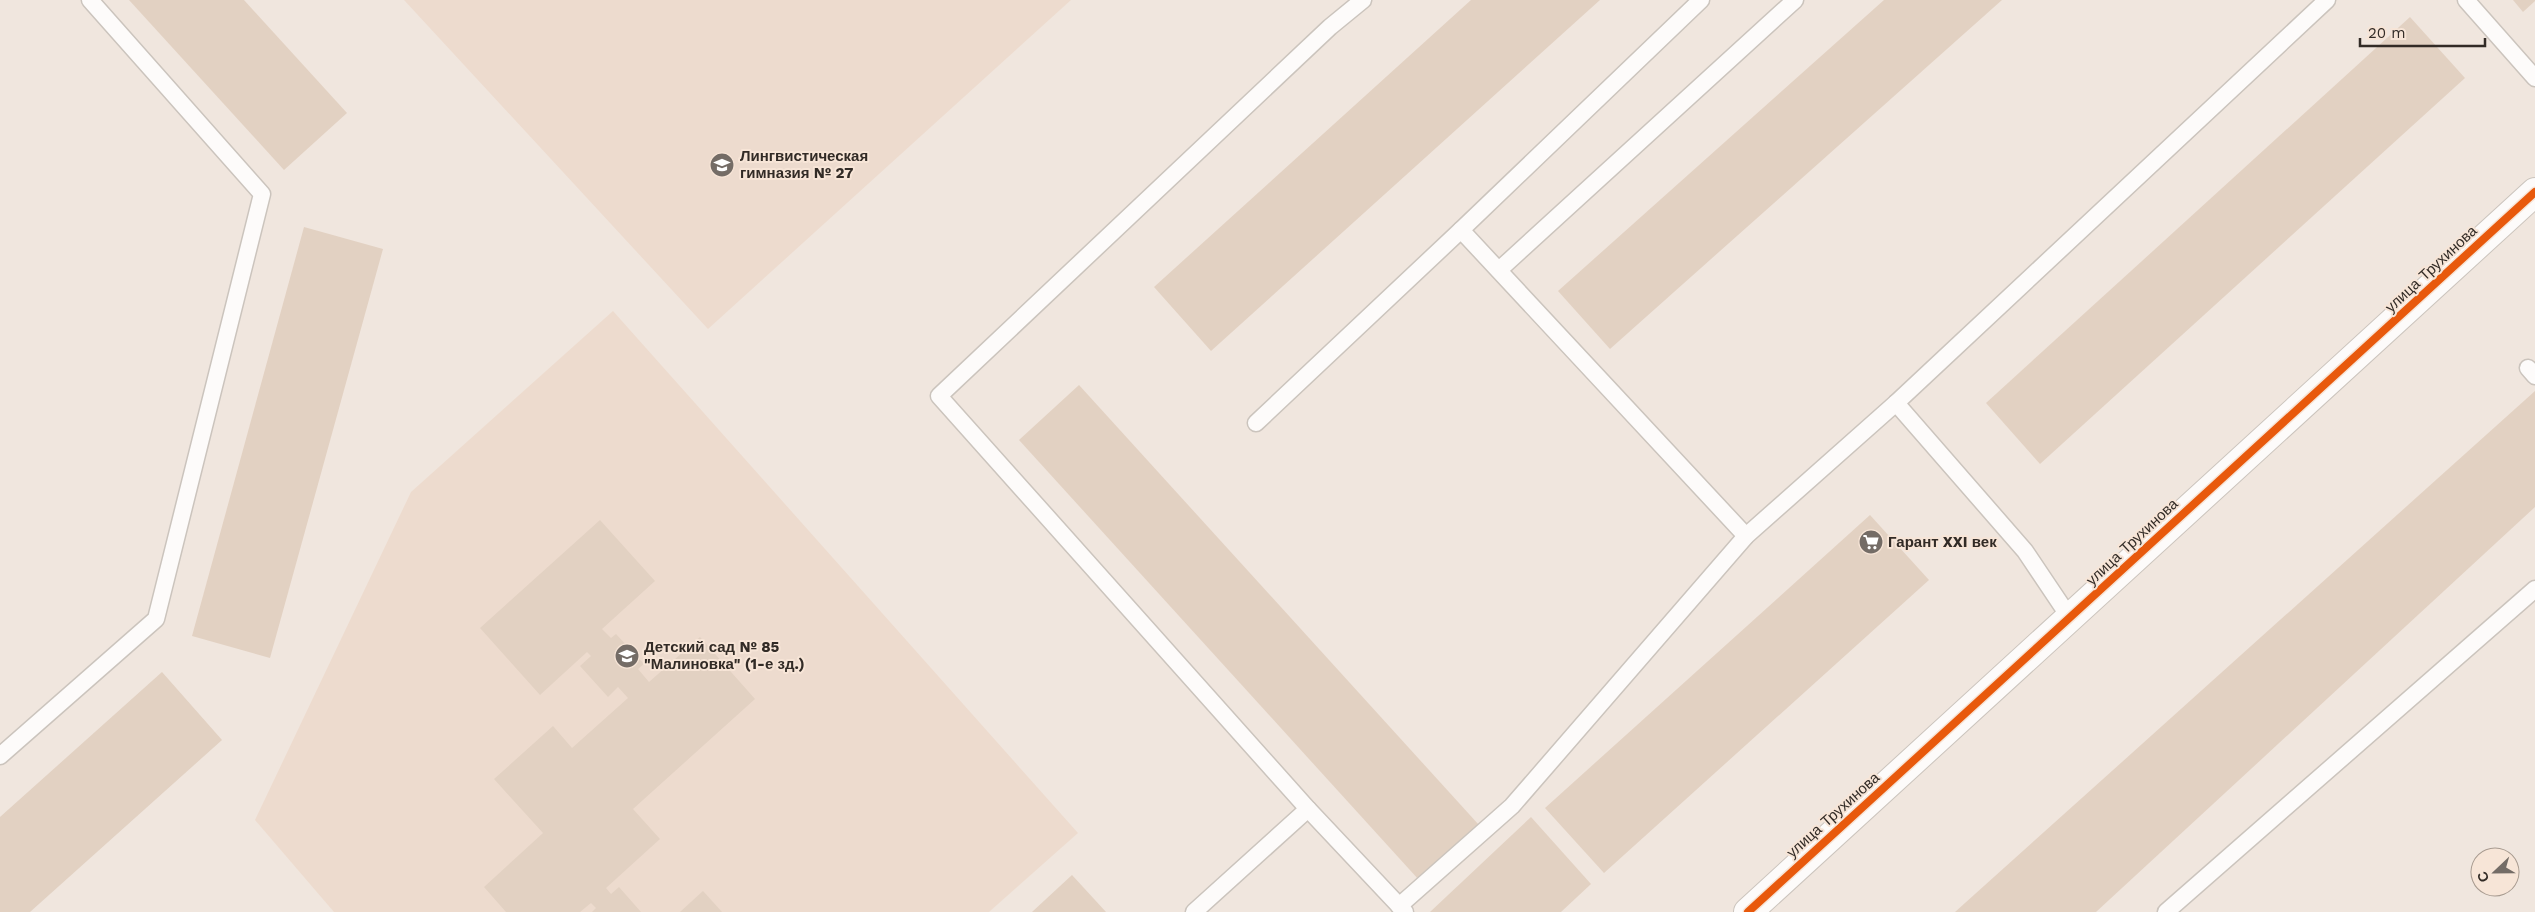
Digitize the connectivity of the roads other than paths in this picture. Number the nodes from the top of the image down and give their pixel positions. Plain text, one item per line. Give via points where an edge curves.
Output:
1 (90, 0) edge
2 (1363, 0) edge
3 (1701, 0) edge
4 (1795, 0) edge
5 (2327, 0) edge
6 (2466, 0) edge
7 (2535, 78) edge
8 (2535, 192) edge
9 (1462, 230) junction
10 (1499, 270) junction
11 (1896, 403) junction
12 (1256, 422) dead end
13 (1746, 536) junction
14 (2535, 589) edge
15 (2070, 618) junction
16 (0, 756) edge
17 (1308, 809) junction
18 (1402, 909) edge
19 (1194, 912) edge
20 (1748, 912) edge
21 (2166, 912) edge

1 - 16 lane via 262,194 156,619
2 - 17 lane via 1330,27 939,396
3 - 9 lane
4 - 10 lane
5 - 11 lane
6 - 7 lane
8 - 15 street, улица Трухинова
9 - 10 lane
9 - 12 lane
10 - 13 lane
11 - 13 lane
11 - 15 lane via 2025,551
13 - 18 lane via 1512,806
14 - 21 lane
15 - 20 street, улица Трухинова
17 - 18 lane
17 - 19 lane

